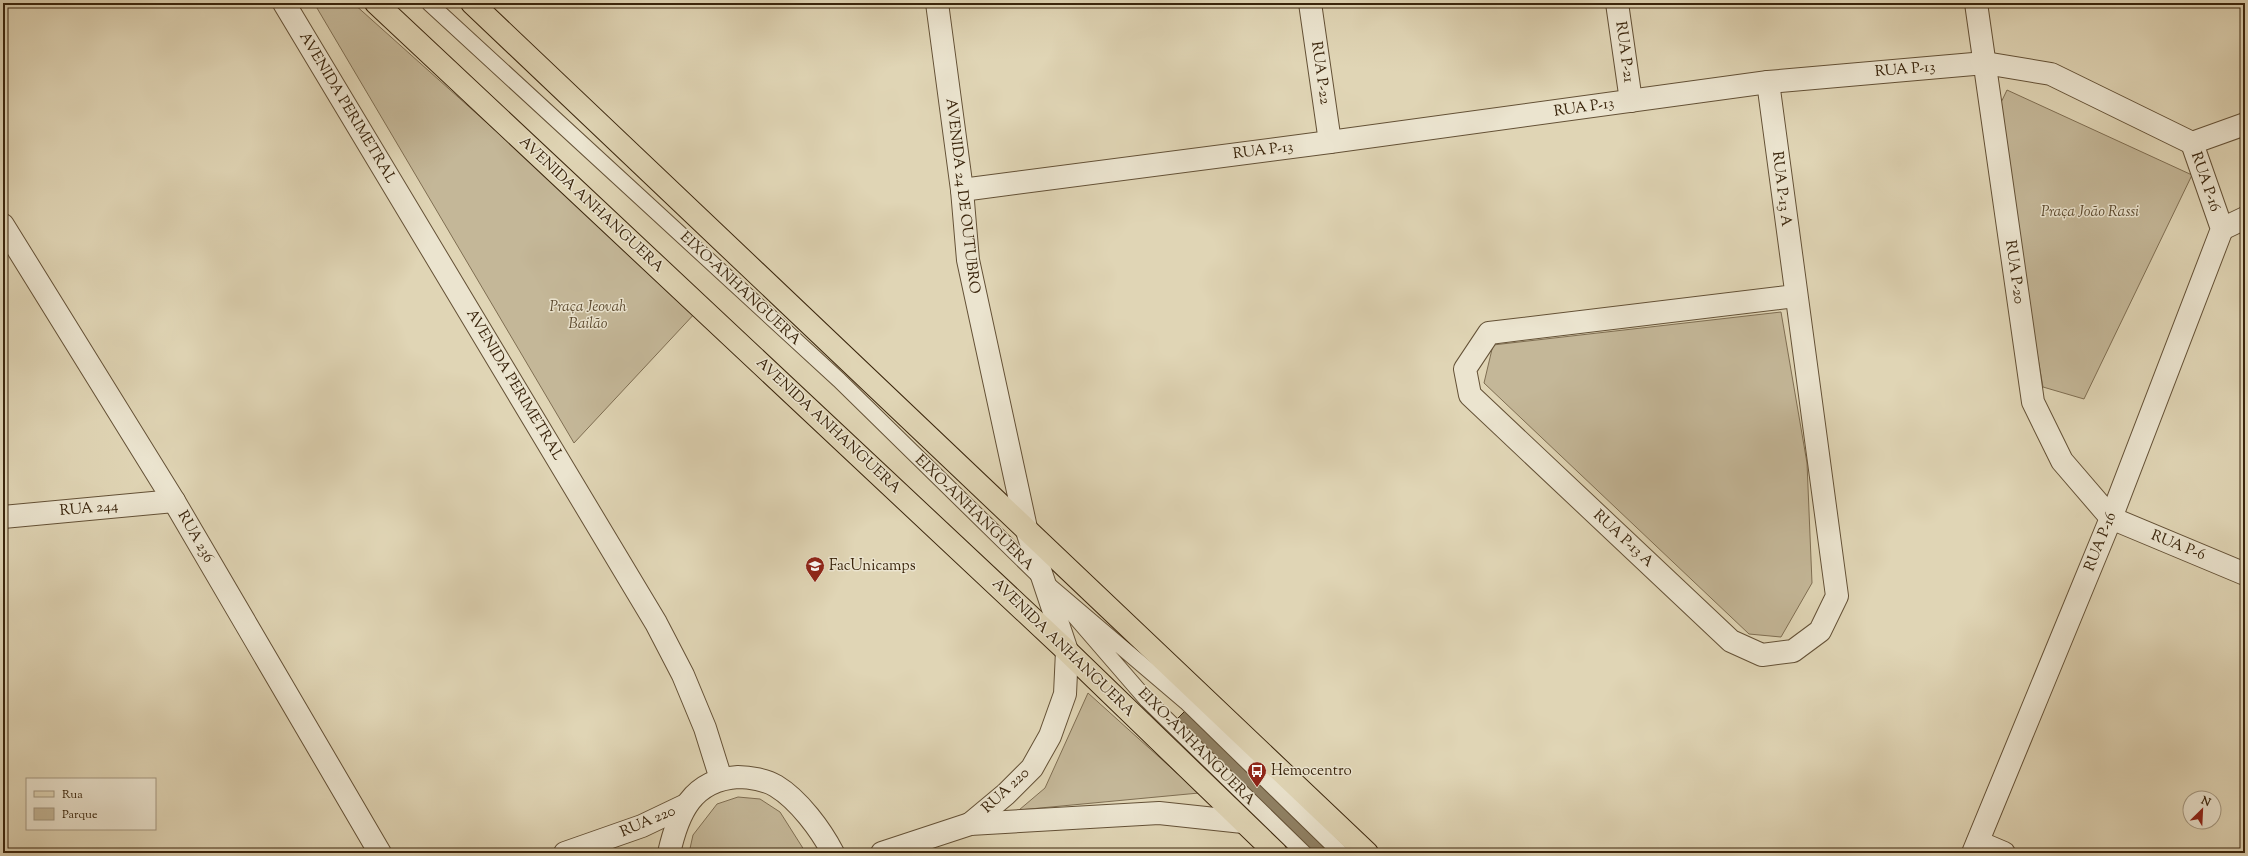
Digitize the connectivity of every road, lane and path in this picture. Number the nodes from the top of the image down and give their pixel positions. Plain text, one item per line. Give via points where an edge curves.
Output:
1 (284, 3) edge
2 (376, 3) edge
3 (429, 3) edge
4 (472, 3) edge
5 (937, 3) edge
6 (1310, 3) edge
7 (1617, 3) edge
8 (1976, 3) edge
9 (1985, 63) junction
10 (1768, 82) junction
11 (1631, 101) junction
12 (2245, 124) edge
13 (1330, 142) junction
14 (2192, 143) junction
15 (962, 190) junction
16 (2245, 218) edge
17 (3, 225) edge
18 (2222, 228) junction
19 (1795, 296) junction
20 (174, 501) junction
21 (3, 517) edge
22 (2111, 518) junction
23 (1026, 528) junction
24 (2245, 574) edge
25 (1045, 582) junction
26 (1068, 651) junction
27 (721, 778) junction
28 (686, 805) junction
29 (1243, 822) junction
30 (970, 824) junction
31 (1976, 848) edge
32 (380, 853) edge
33 (564, 853) edge
34 (669, 853) edge
35 (833, 853) edge
36 (882, 853) edge
37 (1276, 853) edge
38 (1304, 853) edge
39 (1341, 853) edge
40 (1366, 853) edge
41 (2004, 853) edge

1 - 27 street, AVENIDA PERIMETRAL via 656,623 683,675
2 - 26 main road, AVENIDA ANHANGUERA
3 - 25 lane, EIXO-ANHANGUERA via 839,380
4 - 23 main road
5 - 15 street, AVENIDA 24 DE OUTUBRO
6 - 13 street, RUA P-22
7 - 11 street, RUA P-21
8 - 9 street, RUA P-20
9 - 10 street, RUA P-13
9 - 14 street, RUA P-13 via 2051,74
9 - 22 street, RUA P-20 via 2033,402 2062,460
10 - 11 street, RUA P-13
10 - 19 street, RUA P-13 A
11 - 13 street, RUA P-13
12 - 14 street, RUA P-16
13 - 15 street, RUA P-13
14 - 18 street, RUA P-16
15 - 23 street, AVENIDA 24 DE OUTUBRO via 968,260
16 - 18 street, RUA P-16
17 - 20 street, RUA 236
18 - 22 street, RUA P-16
19 - 19 street, RUA P-13 A via 1836,596 1820,630 1793,651 1762,656 1731,641 1470,395 1465,369 1488,333
20 - 21 street, RUA 244
20 - 32 street, RUA 236
22 - 24 street, RUA P-6
22 - 31 street, RUA P-16
23 - 25 street, RUA 220
23 - 40 main road
25 - 26 street, RUA 220
25 - 38 lane, EIXO-ANHANGUERA via 1147,700
25 - 39 lane, EIXO-ANHANGUERA via 1186,702
26 - 29 main road, AVENIDA ANHANGUERA
26 - 30 street, RUA 220 via 1065,694 1050,736 1032,768
27 - 28 street via 703,787
27 - 35 street via 748,777 776,786 802,809 825,838
28 - 33 street, RUA 220 via 642,826
28 - 34 street via 674,830
29 - 30 street, RUA 220 via 1159,813
29 - 37 main road, AVENIDA ANHANGUERA
30 - 36 street, RUA 220
31 - 41 street

